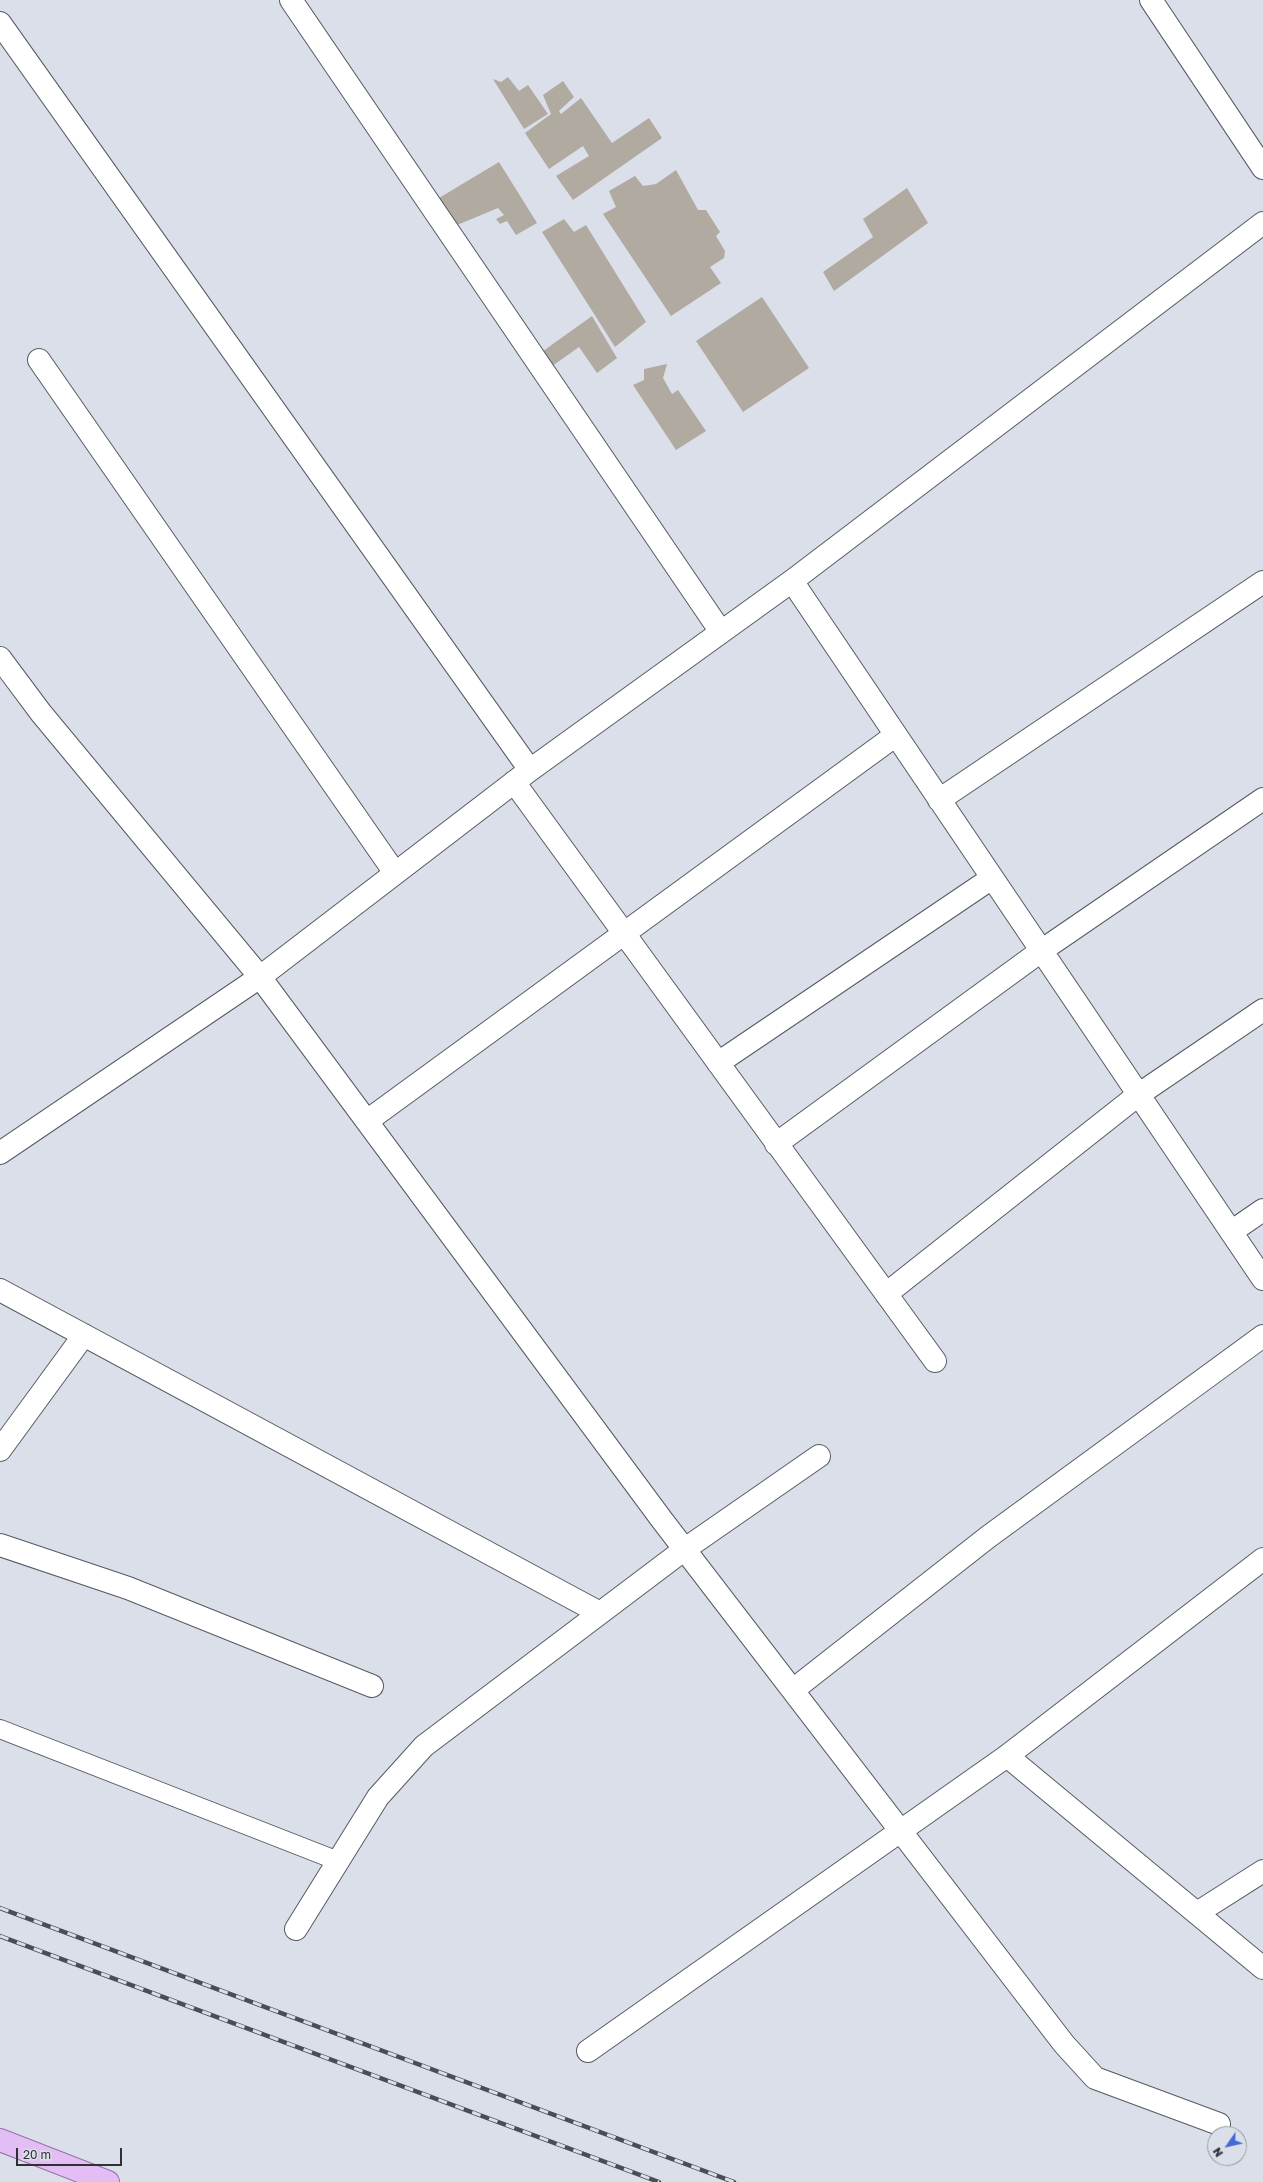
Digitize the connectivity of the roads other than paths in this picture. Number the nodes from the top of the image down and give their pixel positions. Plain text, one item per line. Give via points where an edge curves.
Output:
1 (291, 0) edge
2 (1151, 0) edge
3 (0, 24) edge
4 (1263, 168) edge
5 (1263, 223) edge
6 (39, 360) dead end
7 (792, 581) junction
8 (1263, 582) edge
9 (721, 632) junction
10 (0, 658) edge
11 (896, 736) junction
12 (522, 776) junction
13 (1263, 799) edge
14 (939, 800) junction
15 (395, 873) junction
16 (992, 878) junction
17 (623, 933) junction
18 (1041, 951) junction
19 (260, 977) junction
20 (1263, 1010) edge
21 (718, 1063) junction
22 (1138, 1095) junction
23 (367, 1121) junction
24 (776, 1144) junction
25 (0, 1153) edge
26 (1263, 1210) edge
27 (1231, 1232) junction
28 (1263, 1279) edge
29 (0, 1290) edge
30 (886, 1294) junction
31 (84, 1335) junction
32 (1263, 1336) edge
33 (935, 1361) dead end
34 (0, 1450) edge
35 (819, 1456) dead end
36 (0, 1544) edge
37 (685, 1549) junction
38 (1263, 1559) edge
39 (600, 1613) junction
40 (372, 1686) dead end
41 (793, 1690) junction
42 (0, 1729) edge
43 (1007, 1756) junction
44 (900, 1831) junction
45 (338, 1861) junction
46 (1263, 1871) edge
47 (1197, 1913) junction
48 (296, 1929) dead end
49 (1263, 1968) edge
50 (588, 2051) dead end
51 (1219, 2124) dead end
52 (0, 2140) edge
53 (108, 2182) edge

1 - 9 street
2 - 4 street
3 - 12 street
5 - 7 street
6 - 15 street
7 - 9 street
7 - 11 street
8 - 14 street
9 - 12 street
10 - 19 street via 41,713
11 - 14 street
11 - 17 street
12 - 15 street
12 - 17 street
13 - 18 street
14 - 16 street
15 - 19 street
16 - 18 street
16 - 21 street
17 - 21 street
17 - 23 street
18 - 22 street
18 - 24 street
19 - 23 street
19 - 25 street
20 - 22 street
21 - 24 street
22 - 27 street
22 - 30 street
23 - 37 street
24 - 30 street
26 - 27 street
27 - 28 street
29 - 31 street
30 - 33 street
31 - 34 street
31 - 39 street
32 - 41 street via 988,1537
35 - 37 street
36 - 40 street via 128,1588
37 - 39 street
37 - 41 street
38 - 43 street
39 - 45 street via 424,1746 378,1797
41 - 44 street
42 - 45 lane
43 - 44 street
43 - 47 street
44 - 50 street
44 - 51 street via 1064,2044 1095,2078
45 - 48 street
46 - 47 street
47 - 49 street
52 - 53 main road

